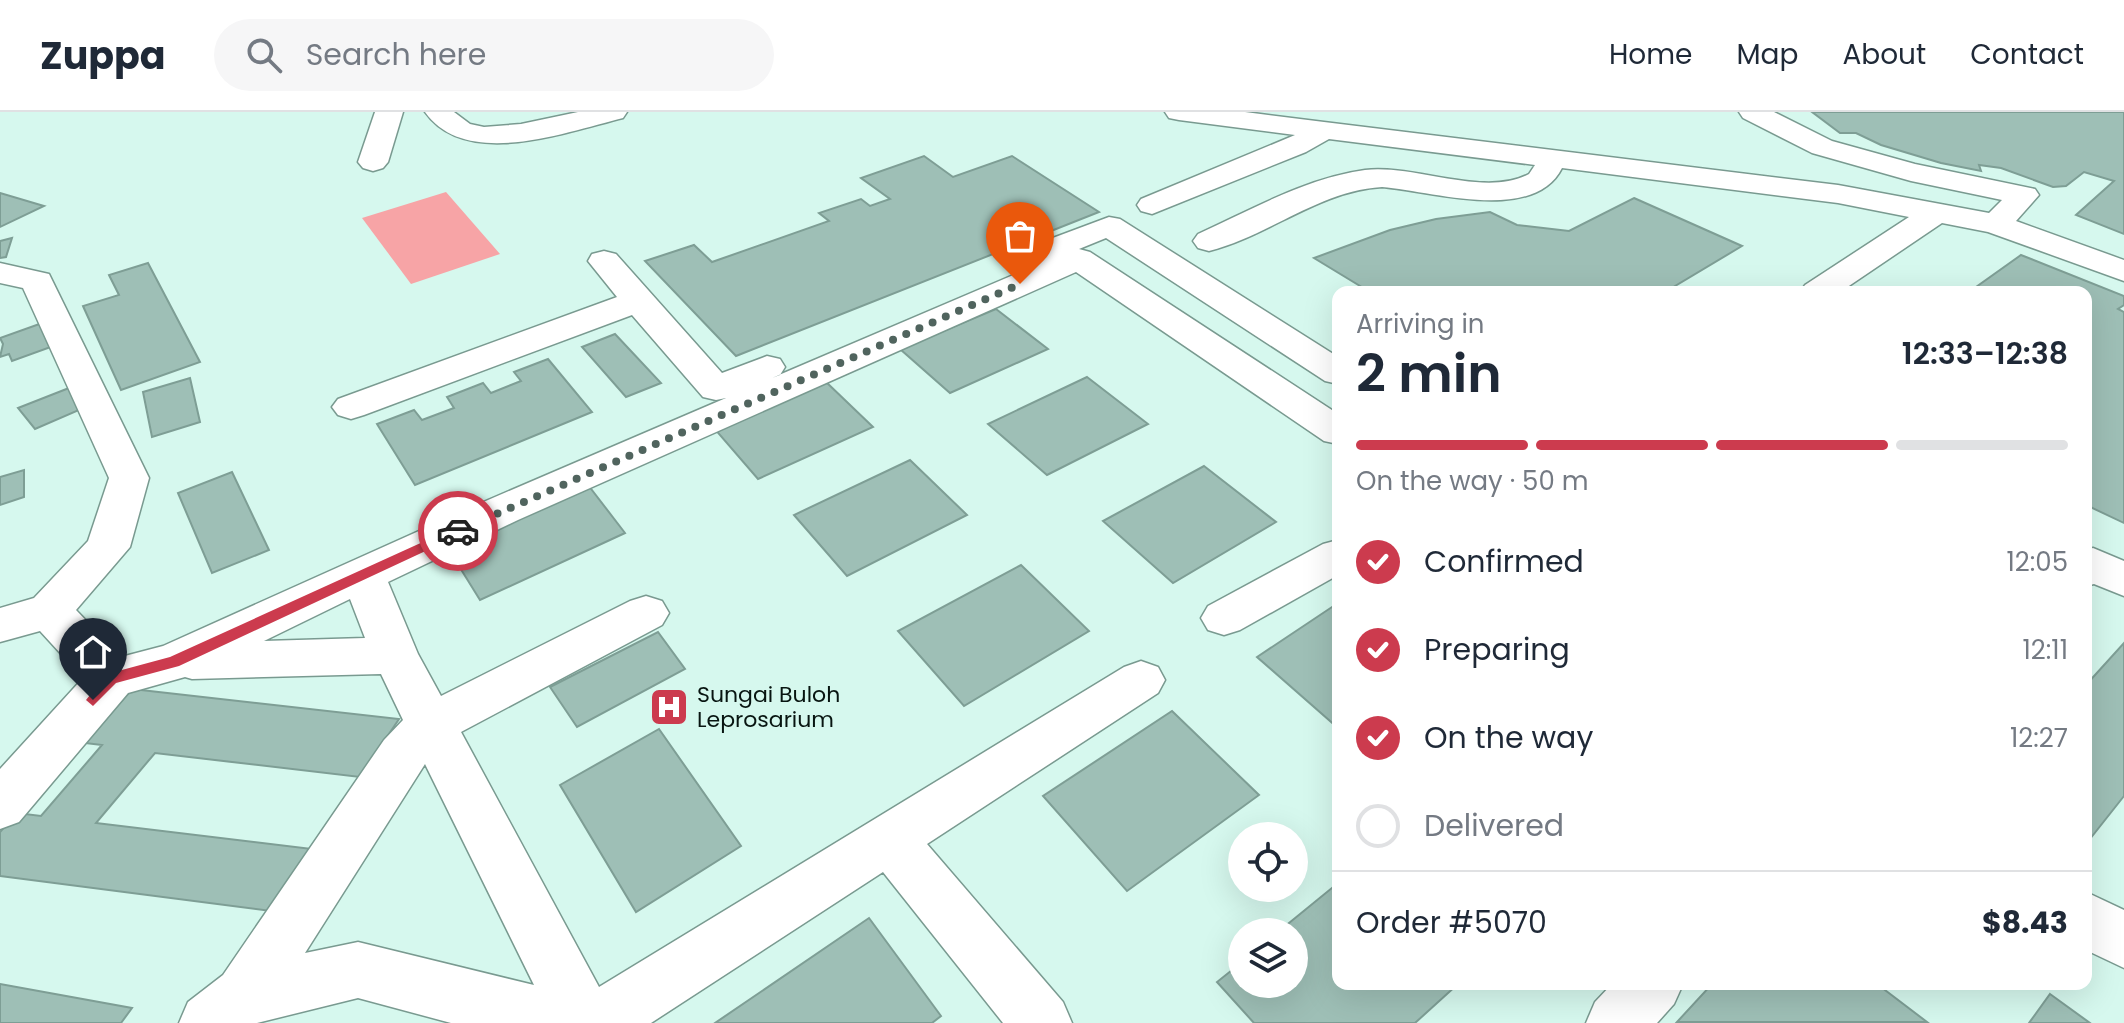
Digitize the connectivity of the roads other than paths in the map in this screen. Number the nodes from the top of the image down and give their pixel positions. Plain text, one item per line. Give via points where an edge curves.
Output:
1 (389, 112) edge
2 (439, 112) edge
3 (613, 112) edge
4 (1179, 112) edge
5 (1753, 112) edge
6 (1317, 123) edge
7 (1552, 159) junction
8 (373, 162) dead end
9 (1152, 205) dead end
10 (1939, 211) junction
11 (1996, 224) junction
12 (1209, 241) dead end
13 (604, 261) dead end
14 (2124, 271) edge
15 (0, 273) edge
16 (1826, 286) edge
17 (640, 300) junction
18 (1332, 369) edge
19 (351, 407) dead end
20 (1332, 428) edge
21 (1332, 558) edge
22 (2092, 565) edge
23 (363, 574) junction
24 (2124, 580) edge
25 (49, 611) junction
26 (646, 613) dead end
27 (1224, 618) dead end
28 (0, 625) edge
29 (395, 655) junction
30 (174, 662) junction
31 (112, 678) junction
32 (1141, 680) dead end
33 (430, 725) junction
34 (0, 806) edge
35 (889, 839) junction
36 (2092, 922) edge
37 (2124, 941) edge
38 (1647, 990) edge
39 (226, 1009) edge
40 (565, 1023) edge
41 (585, 1023) edge
42 (597, 1023) edge
43 (1042, 1023) edge
44 (1616, 1023) edge

1 - 8 lane
2 - 3 lane via 470,134 525,132
4 - 6 lane
5 - 11 lane via 1822,147 2024,195
6 - 7 lane
6 - 9 lane via 1296,146
7 - 10 lane
7 - 12 lane via 1540,181 1499,192 1367,178 1331,188
10 - 11 lane
10 - 16 lane
11 - 14 lane
13 - 17 lane
15 - 25 lane via 37,281 129,478 108,547
17 - 18 lane via 716,389 1109,226
17 - 19 lane
20 - 23 lane via 1078,259
21 - 27 lane
22 - 24 lane
23 - 29 lane
23 - 30 lane
25 - 28 lane
25 - 31 lane
26 - 33 lane
29 - 30 lane
29 - 33 lane
30 - 31 lane
31 - 34 lane
32 - 35 lane
33 - 39 lane via 402,755
33 - 41 lane
35 - 42 lane
35 - 43 lane
36 - 37 lane
38 - 44 lane
39 - 40 lane via 358,970

